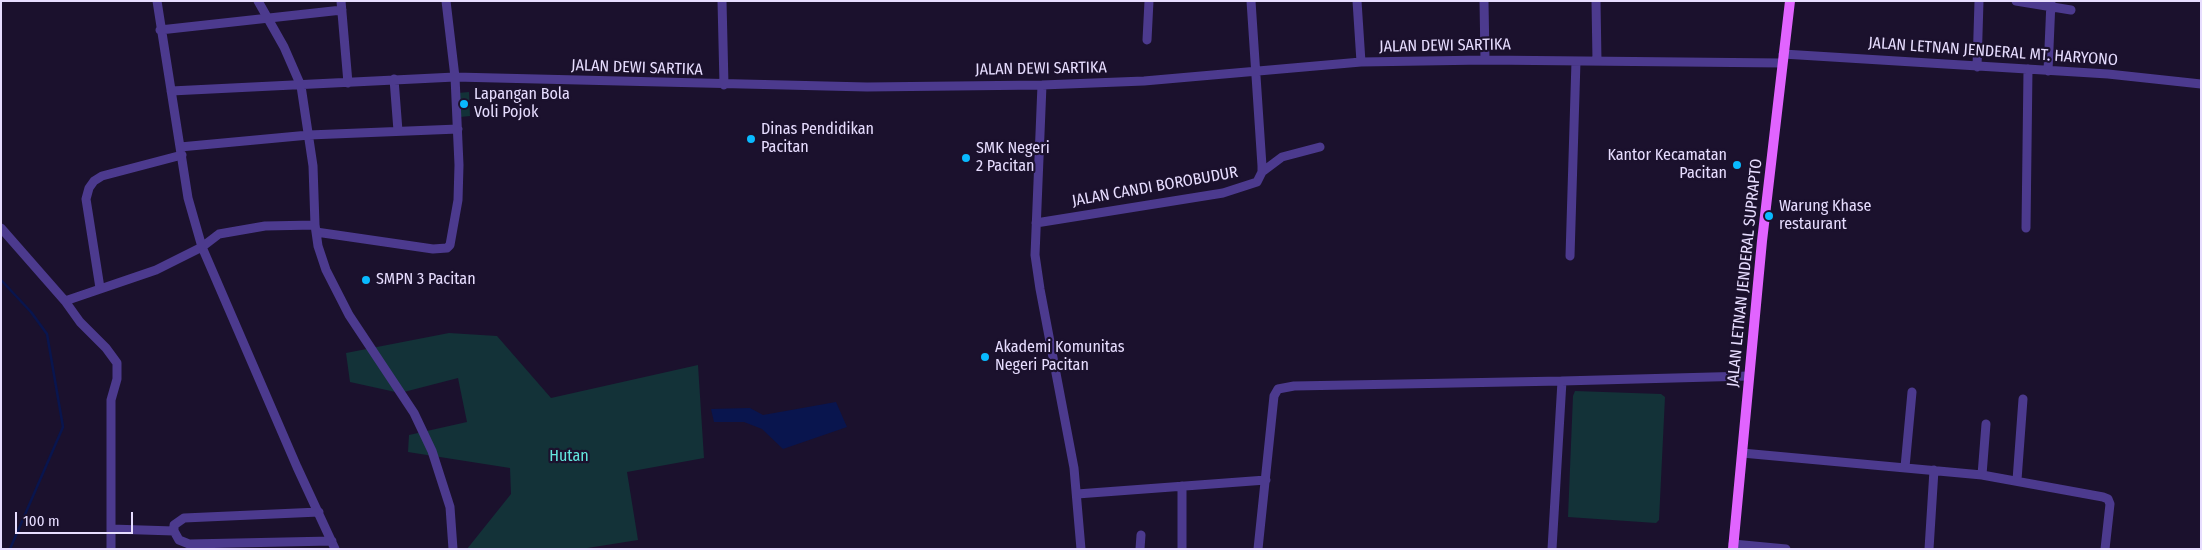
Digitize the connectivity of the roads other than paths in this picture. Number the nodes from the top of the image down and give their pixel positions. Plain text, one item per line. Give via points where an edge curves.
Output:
1 (157, 1) edge
2 (258, 1) edge
3 (446, 1) edge
4 (722, 1) edge
5 (1149, 1) edge
6 (1251, 1) edge
7 (1357, 1) edge
8 (1484, 1) edge
9 (1596, 1) edge
10 (1790, 1) edge
11 (1979, 1) edge
12 (2016, 1) edge
13 (2050, 4) edge
14 (342, 6) edge
15 (2071, 10) dead end
16 (268, 18) junction
17 (160, 30) junction
18 (1147, 40) dead end
19 (1782, 59) junction
20 (1485, 60) junction
21 (1576, 61) junction
22 (1597, 61) junction
23 (1361, 62) junction
24 (1977, 68) junction
25 (2028, 70) junction
26 (2048, 71) junction
27 (1255, 73) junction
28 (455, 77) junction
29 (394, 79) junction
30 (348, 82) junction
31 (2201, 84) edge
32 (724, 85) junction
33 (1042, 85) junction
34 (300, 86) junction
35 (170, 92) junction
36 (458, 129) junction
37 (398, 131) junction
38 (310, 135) junction
39 (1320, 147) dead end
40 (181, 151) junction
41 (1262, 172) junction
42 (1036, 223) junction
43 (1, 228) edge
44 (316, 228) junction
45 (2026, 228) dead end
46 (202, 247) junction
47 (1570, 256) dead end
48 (100, 288) junction
49 (65, 301) junction
50 (1749, 376) junction
51 (1562, 381) junction
52 (1912, 392) dead end
53 (2023, 399) dead end
54 (1986, 424) dead end
55 (1742, 452) junction
56 (1905, 466) junction
57 (1934, 470) junction
58 (1982, 475) junction
59 (1266, 480) junction
60 (2017, 480) junction
61 (1182, 486) junction
62 (1077, 494) junction
63 (319, 512) junction
64 (112, 529) junction
65 (174, 531) junction
66 (1140, 535) dead end
67 (333, 545) edge
68 (1733, 546) edge
69 (111, 549) edge
70 (453, 549) edge
71 (1081, 549) edge
72 (1140, 549) edge
73 (1182, 549) edge
74 (1258, 549) edge
75 (1552, 549) edge
76 (1786, 549) edge
77 (1929, 549) edge
78 (2104, 549) edge

1 - 17 street
2 - 16 street
3 - 28 street
4 - 32 street
5 - 18 street
6 - 27 street, JALAN CANDI BOROBUDUR
7 - 23 street
8 - 20 street
9 - 22 street
10 - 19 main road, JALAN LETNAN JENDERAL SUPRAPTO
11 - 24 street
12 - 13 street
13 - 15 street
13 - 26 street
14 - 16 street
14 - 30 street
16 - 17 street
16 - 34 street
17 - 35 street
19 - 22 street, JALAN DEWI SARTIKA
19 - 24 street, JALAN LETNAN JENDERAL MT. HARYONO
19 - 50 main road, JALAN LETNAN JENDERAL SUPRAPTO
20 - 21 street, JALAN DEWI SARTIKA
20 - 23 street, JALAN DEWI SARTIKA
21 - 22 street, JALAN DEWI SARTIKA
21 - 47 street
23 - 27 street, JALAN DEWI SARTIKA
24 - 25 street, JALAN LETNAN JENDERAL MT. HARYONO
25 - 26 street, JALAN LETNAN JENDERAL MT. HARYONO
25 - 45 street
26 - 31 street, JALAN LETNAN JENDERAL MT. HARYONO
27 - 33 street, JALAN DEWI SARTIKA
27 - 41 street, JALAN CANDI BOROBUDUR
28 - 29 street, JALAN DEWI SARTIKA
28 - 32 street, JALAN DEWI SARTIKA
28 - 36 street
29 - 30 street, JALAN DEWI SARTIKA
29 - 37 street
30 - 34 street, JALAN DEWI SARTIKA
32 - 33 street, JALAN DEWI SARTIKA
33 - 42 street
34 - 35 street, JALAN DEWI SARTIKA
34 - 38 street
35 - 40 street
36 - 37 street
36 - 44 street via 458,200 453,238 447,248 433,249
37 - 38 street
38 - 40 street
38 - 44 street
39 - 41 street via 1282,157
40 - 46 street via 188,198
40 - 48 street via 102,176 89,188 86,199
41 - 42 street, JALAN CANDI BOROBUDUR via 1257,182 1224,193
42 - 62 street via 1040,289 1068,430
43 - 49 street
44 - 46 street via 265,226 219,234
44 - 70 street via 326,270 349,315 414,413 432,451 450,507
46 - 48 street via 156,270
46 - 63 street
48 - 49 street
49 - 64 street via 117,364 117,379 110,400
50 - 51 street
50 - 55 main road, JALAN LETNAN JENDERAL SUPRAPTO
51 - 59 street via 1294,386 1278,389 1274,396
51 - 75 street
52 - 56 street
53 - 60 street
54 - 58 street
55 - 56 street
55 - 68 main road, JALAN LETNAN JENDERAL SUPRAPTO
56 - 57 street
57 - 58 street
57 - 77 street
58 - 60 street
59 - 61 street
59 - 74 street
60 - 78 street via 2108,499
61 - 62 street
61 - 73 street
62 - 71 street
63 - 65 street via 184,518 174,525
63 - 67 street
64 - 65 street
64 - 69 street
65 - 67 street via 179,540 189,544
66 - 72 street
68 - 76 street

